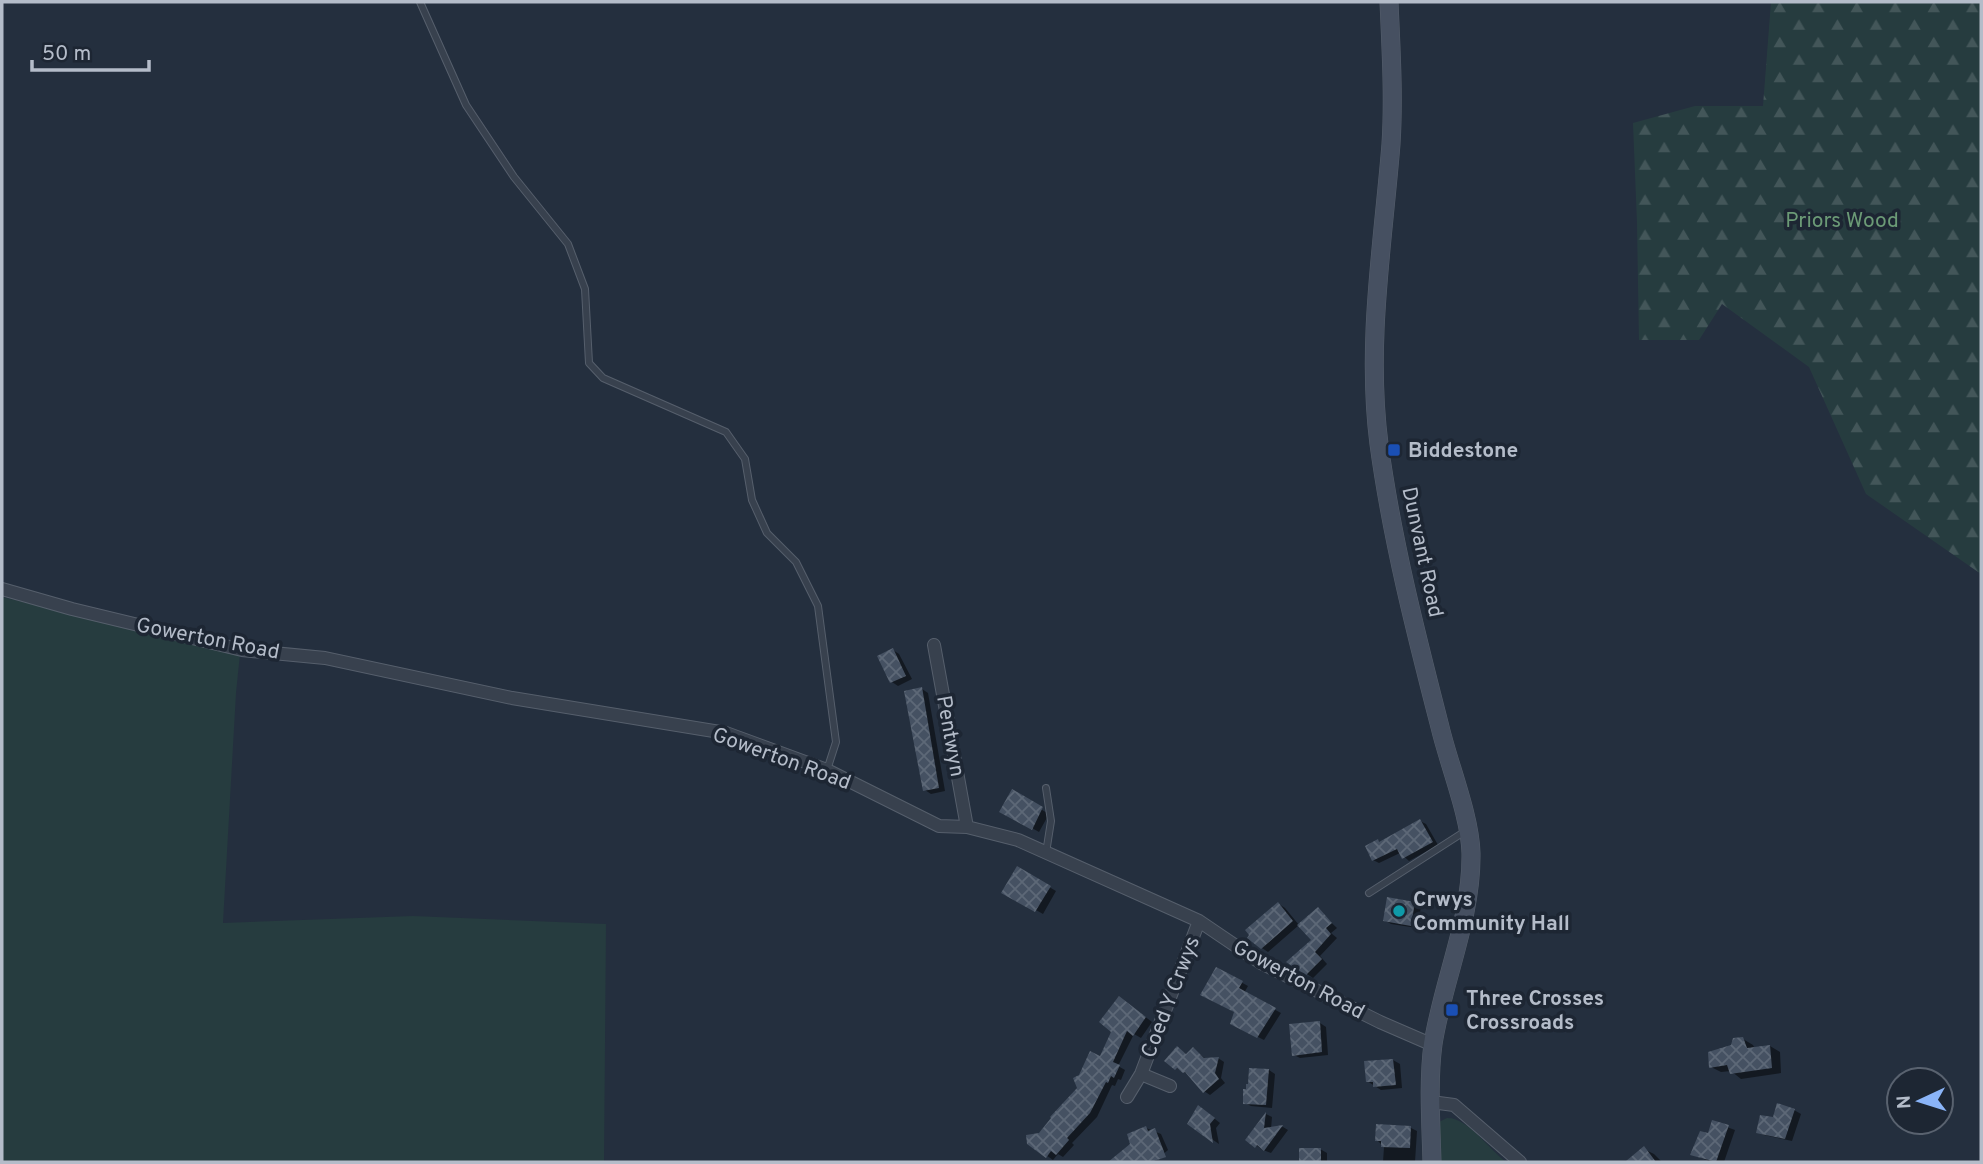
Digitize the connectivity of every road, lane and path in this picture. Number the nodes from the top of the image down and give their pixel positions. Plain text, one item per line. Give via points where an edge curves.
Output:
1 (420, 2) edge
2 (1389, 2) edge
3 (2, 589) edge
4 (934, 645) dead end
5 (827, 770) junction
6 (1046, 788) dead end
7 (967, 827) junction
8 (1469, 829) junction
9 (1046, 853) junction
10 (1369, 893) dead end
11 (1199, 921) junction
12 (1433, 1045) junction
13 (1141, 1073) junction
14 (1170, 1086) dead end
15 (1128, 1097) dead end
16 (1431, 1102) junction
17 (1432, 1162) edge
18 (1520, 1162) edge

1 - 5 lane via 466,105 514,177 568,244 585,289 589,363 603,378 726,432 745,459 752,500 767,533 796,562 818,606 836,742
2 - 8 street, Dunvant Road via 1391,140 1374,320 1379,444 1424,666
3 - 5 street, Gowerton Road via 242,650 325,658 512,698 726,733
4 - 7 street, Pentwyn
5 - 7 street, Gowerton Road via 939,826
6 - 9 lane via 1051,821
7 - 9 street, Gowerton Road via 1018,840
8 - 10 lane
8 - 12 street, Dunvant Road via 1470,882
9 - 11 street, Gowerton Road
11 - 12 street, Gowerton Road via 1261,963
11 - 13 street, Coed Y Crwys
12 - 16 street, Dunvant Road
13 - 14 street, Coed Y Crwys
13 - 15 street, Coed Y Crwys
16 - 17 street, Dunvant Road
16 - 18 street via 1454,1105

